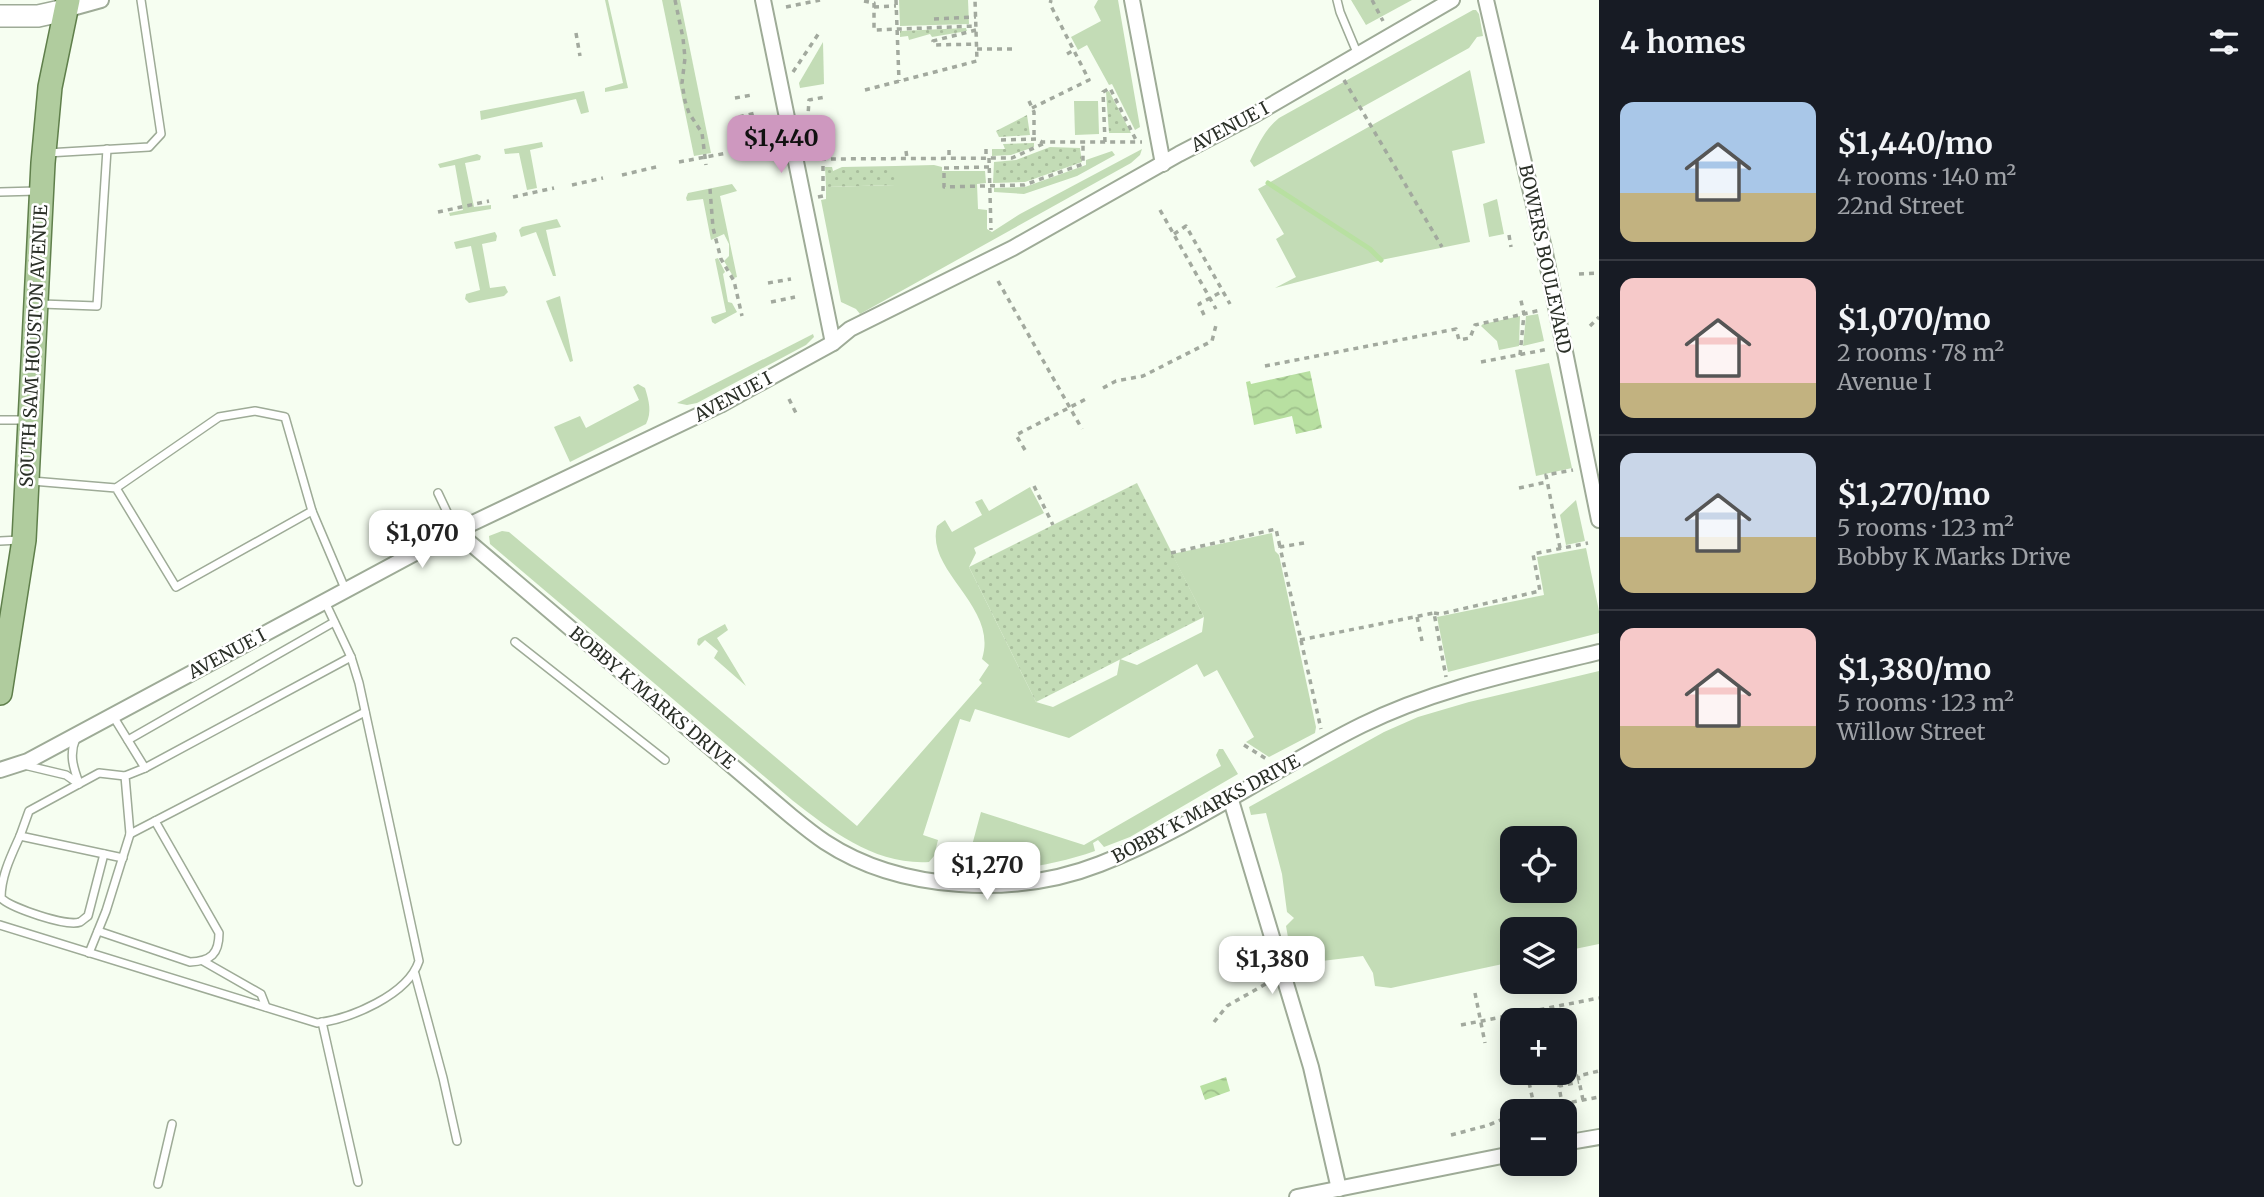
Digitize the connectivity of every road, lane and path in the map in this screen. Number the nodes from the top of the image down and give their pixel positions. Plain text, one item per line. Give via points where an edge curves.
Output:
1 (101, 0) edge
2 (141, 0) edge
3 (676, 0) edge
4 (763, 0) edge
5 (820, 0) edge
6 (896, 0) edge
7 (975, 0) edge
8 (1051, 0) edge
9 (1132, 0) edge
10 (1337, 0) edge
11 (1372, 0) edge
12 (1452, 0) edge
13 (1486, 0) edge
14 (864, 1) edge
15 (874, 3) edge
16 (66, 5) edge
17 (896, 6) junction
18 (786, 7) dead end
19 (0, 16) edge
20 (976, 17) junction
21 (934, 19) dead end
22 (1382, 21) dead end
23 (976, 28) junction
24 (897, 29) junction
25 (576, 33) dead end
26 (819, 33) dead end
27 (977, 47) junction
28 (1017, 49) dead end
29 (1074, 50) junction
30 (1068, 54) dead end
31 (1359, 55) junction
32 (580, 56) dead end
33 (792, 74) dead end
34 (1344, 80) dead end
35 (899, 81) junction
36 (865, 90) dead end
37 (752, 95) dead end
38 (825, 97) dead end
39 (736, 98) dead end
40 (1028, 101) dead end
41 (1032, 108) junction
42 (755, 113) dead end
43 (739, 117) dead end
44 (759, 132) dead end
45 (743, 135) dead end
46 (806, 135) dead end
47 (1034, 139) junction
48 (1001, 140) dead end
49 (1047, 142) junction
50 (1083, 142) junction
51 (1105, 142) junction
52 (107, 149) junction
53 (986, 149) dead end
54 (949, 150) dead end
55 (906, 151) dead end
56 (44, 153) junction
57 (727, 153) dead end
58 (704, 158) junction
59 (907, 158) junction
60 (949, 158) junction
61 (988, 158) junction
62 (679, 162) dead end
63 (1163, 164) junction
64 (706, 165) dead end
65 (660, 166) dead end
66 (989, 167) junction
67 (622, 175) dead end
68 (603, 178) dead end
69 (572, 185) dead end
70 (990, 186) junction
71 (554, 188) dead end
72 (710, 189) dead end
73 (41, 191) junction
74 (0, 192) edge
75 (513, 197) dead end
76 (817, 198) dead end
77 (489, 201) dead end
78 (1160, 209) dead end
79 (438, 212) dead end
80 (991, 230) dead end
81 (1174, 234) junction
82 (1509, 234) dead end
83 (1442, 247) dead end
84 (1511, 247) dead end
85 (1599, 273) edge
86 (1579, 274) dead end
87 (790, 279) dead end
88 (998, 281) dead end
89 (768, 283) dead end
90 (1223, 291) junction
91 (795, 296) dead end
92 (1520, 296) dead end
93 (1210, 298) junction
94 (772, 302) dead end
95 (36, 303) junction
96 (1230, 304) dead end
97 (1216, 309) dead end
98 (1541, 310) dead end
99 (1524, 314) junction
100 (1204, 315) dead end
101 (742, 316) dead end
102 (1598, 320) edge
103 (1216, 325) dead end
104 (1590, 326) dead end
105 (833, 343) junction
106 (1549, 349) dead end
107 (1520, 355) junction
108 (1481, 362) dead end
109 (1265, 366) dead end
110 (1103, 388) dead end
111 (789, 399) dead end
112 (1086, 399) dead end
113 (1070, 407) junction
114 (796, 413) dead end
115 (0, 420) edge
116 (31, 420) junction
117 (1082, 429) dead end
118 (1025, 450) dead end
119 (1573, 470) dead end
120 (28, 481) junction
121 (1547, 482) junction
122 (1034, 486) dead end
123 (116, 488) junction
124 (1519, 488) dead end
125 (438, 493) dead end
126 (312, 511) junction
127 (1599, 520) edge
128 (1053, 525) dead end
129 (456, 531) junction
130 (24, 540) junction
131 (0, 541) edge
132 (1304, 543) dead end
133 (1588, 543) dead end
134 (1280, 547) junction
135 (1560, 548) junction
136 (1171, 552) dead end
137 (346, 591) junction
138 (325, 602) junction
139 (7, 613) edge
140 (1434, 613) junction
141 (1417, 617) junction
142 (334, 622) junction
143 (1300, 640) junction
144 (1422, 641) dead end
145 (514, 642) dead end
146 (1599, 652) edge
147 (351, 657) junction
148 (1446, 677) dead end
149 (0, 693) edge
150 (365, 712) junction
151 (113, 715) junction
152 (1322, 731) dead end
153 (77, 735) junction
154 (128, 740) junction
155 (1244, 745) dead end
156 (665, 760) dead end
157 (1268, 760) dead end
158 (19, 764) junction
159 (145, 768) junction
160 (0, 770) edge
161 (125, 776) junction
162 (79, 784) junction
163 (1230, 797) junction
164 (155, 821) junction
165 (130, 834) junction
166 (20, 836) junction
167 (104, 854) junction
168 (123, 858) junction
169 (0, 925) edge
170 (98, 931) junction
171 (89, 953) junction
172 (203, 961) junction
173 (415, 974) junction
174 (1284, 976) junction
175 (1475, 993) dead end
176 (1599, 998) edge
177 (266, 1007) junction
178 (1480, 1021) junction
179 (322, 1022) junction
180 (1214, 1023) dead end
181 (1461, 1025) dead end
182 (1485, 1043) dead end
183 (1599, 1071) edge
184 (1580, 1082) junction
185 (1599, 1097) edge
186 (1562, 1099) edge
187 (1584, 1100) junction
188 (1577, 1101) edge
189 (1500, 1120) edge
190 (172, 1124) dead end
191 (1451, 1135) dead end
192 (1599, 1137) edge
193 (457, 1141) dead end
194 (1577, 1141) edge
195 (1500, 1156) edge
196 (358, 1182) dead end
197 (158, 1184) dead end
198 (1339, 1189) junction
199 (1297, 1197) edge

1 - 16 street
2 - 52 lane via 161,134 149,147
3 - 58 path via 685,58 685,101 702,133
4 - 105 street
5 - 18 path
6 - 17 path
7 - 20 path
8 - 29 path
9 - 63 street
10 - 31 lane
11 - 22 path
12 - 31 street, AVENUE I
13 - 127 street, BOWERS BOULEVARD via 1544,248
14 - 15 path
15 - 17 path
15 - 24 path via 874,30
16 - 19 street via 38,16
16 - 56 main road, SOUTH SAM HOUSTON AVENUE via 50,88
17 - 24 path
20 - 21 path
20 - 23 path
23 - 24 path
23 - 27 path
23 - 27 path via 933,41 935,46
24 - 35 path
25 - 32 path
26 - 33 path
27 - 28 path
27 - 35 path via 977,61
29 - 30 path
29 - 41 path via 1089,80
31 - 63 street, AVENUE I
34 - 83 path
35 - 36 path
37 - 39 path
38 - 46 path via 809,100
40 - 41 path
41 - 47 path
42 - 43 path
44 - 45 path
47 - 48 path
47 - 49 path
49 - 50 path
49 - 61 path via 1012,158
50 - 51 path
50 - 70 path via 1083,164 1024,185
51 - 51 path via 1140,142 1110,88 1103,92
52 - 56 lane
52 - 95 lane via 97,306
53 - 61 path
54 - 60 path
55 - 59 path
56 - 73 main road, SOUTH SAM HOUSTON AVENUE
57 - 58 path
58 - 62 path
58 - 64 path
59 - 60 path
59 - 76 path via 823,159 823,196
60 - 61 path
61 - 66 path
63 - 105 street, AVENUE I via 1013,248 850,329
65 - 67 path
66 - 70 path
66 - 70 path via 944,168 944,187
68 - 69 path
70 - 80 path
71 - 75 path
72 - 101 path via 713,228
73 - 74 lane
73 - 95 main road, SOUTH SAM HOUSTON AVENUE
77 - 79 path
78 - 81 path
81 - 90 path via 1186,226
81 - 93 path
82 - 84 path
85 - 86 path
87 - 89 path
88 - 113 path
90 - 93 path
90 - 96 path
91 - 94 path
92 - 99 path
93 - 97 path
93 - 100 path via 1199,304
95 - 116 main road, SOUTH SAM HOUSTON AVENUE
98 - 99 path
99 - 107 path
99 - 109 path via 1475,325 1470,338 1459,340 1456,329
102 - 104 path
103 - 110 path via 1212,341 1153,371
105 - 129 street, AVENUE I via 720,405
106 - 107 path
107 - 108 path
111 - 114 path
112 - 113 path
113 - 117 path
113 - 118 path via 1016,435
115 - 116 lane
116 - 120 main road, SOUTH SAM HOUSTON AVENUE
119 - 121 path via 1546,475
120 - 123 lane
120 - 130 main road, SOUTH SAM HOUSTON AVENUE
121 - 124 path
121 - 135 path
122 - 128 path
123 - 126 lane via 176,587
123 - 126 lane via 219,418 255,411 285,417
125 - 129 lane
126 - 137 lane
129 - 137 street, AVENUE I
129 - 163 street, BOBBY K MARKS DRIVE via 826,843 909,877 954,885 1052,880 1149,843
130 - 131 lane
130 - 139 main road, SOUTH SAM HOUSTON AVENUE
132 - 134 path
133 - 135 path
134 - 136 path via 1276,529
134 - 143 path
135 - 140 path via 1533,554 1540,591
137 - 138 street, AVENUE I
138 - 142 lane
138 - 151 street, AVENUE I
139 - 149 main road, SOUTH SAM HOUSTON AVENUE
140 - 141 path
140 - 148 path
141 - 143 path
141 - 144 path
142 - 147 lane
142 - 154 lane
143 - 152 path
145 - 156 lane
146 - 163 street, BOBBY K MARKS DRIVE via 1468,684 1413,703
147 - 150 lane
147 - 159 lane
150 - 164 lane
150 - 173 lane via 419,961
151 - 153 street, AVENUE I
151 - 154 lane
153 - 158 street, AVENUE I
153 - 162 lane via 71,749
154 - 159 lane
155 - 157 path
158 - 160 street, AVENUE I
158 - 162 lane via 66,775
159 - 161 lane
161 - 162 lane via 99,773
161 - 165 lane
162 - 166 lane via 29,811
163 - 174 street
164 - 165 lane
164 - 172 lane via 219,933 219,946
165 - 168 lane
166 - 167 lane
166 - 167 lane via 5,873 1,898 27,912 72,923 88,916
167 - 168 lane
168 - 170 lane
169 - 171 lane
170 - 171 lane
170 - 172 lane via 190,962
171 - 177 lane
172 - 177 lane via 261,994
173 - 179 lane via 398,991 339,1020
173 - 193 lane
174 - 180 path via 1227,1006
174 - 198 street
175 - 178 path
176 - 178 path
177 - 179 lane
178 - 181 path
178 - 182 path
179 - 196 lane
183 - 184 path via 1578,1076
184 - 186 path via 1559,1086
184 - 187 path
185 - 187 path
187 - 188 path
189 - 191 path
190 - 197 lane
192 - 194 street
195 - 198 street
198 - 199 street

